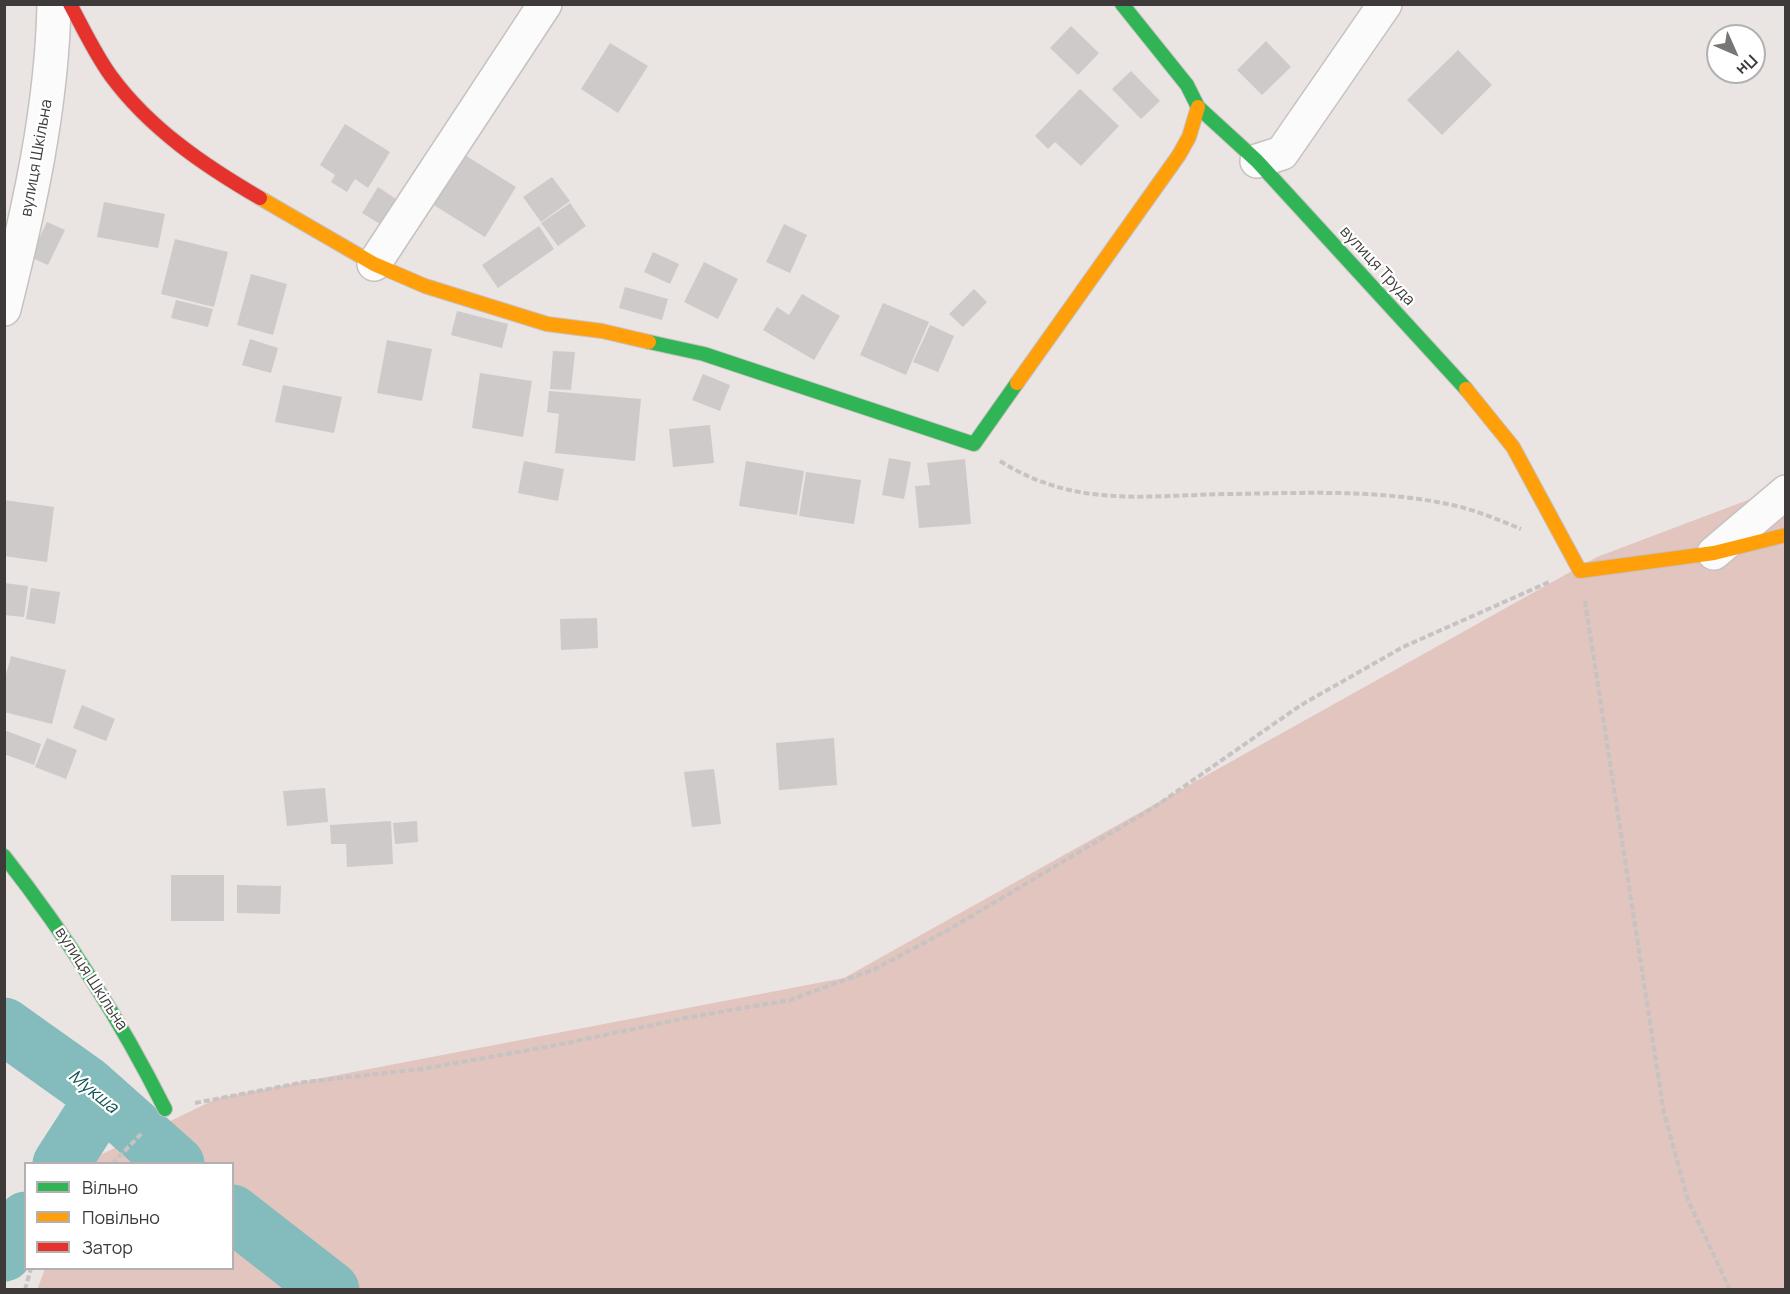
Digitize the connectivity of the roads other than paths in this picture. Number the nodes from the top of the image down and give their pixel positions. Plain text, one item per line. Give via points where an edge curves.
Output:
1 (54, 4) edge
2 (70, 4) edge
3 (545, 4) edge
4 (1122, 4) edge
5 (1385, 4) edge
6 (1198, 107) junction
7 (1257, 161) junction
8 (374, 264) junction
9 (4, 309) edge
10 (1785, 492) edge
11 (1785, 535) edge
12 (1714, 553) junction
13 (4, 856) edge
14 (165, 1109) road end

1 - 9 street, вулиця Шкільна via 51,82 29,210
2 - 8 street via 111,76 151,122 183,149 236,183
3 - 8 street via 500,78
4 - 6 street, вулиця Труда via 1187,85
5 - 7 street via 1282,153
6 - 7 street, вулиця Труда
6 - 8 street via 1179,155 974,444 704,354 602,331 547,324 425,286
7 - 12 street, вулиця Труда via 1455,376 1513,447 1580,571
10 - 12 street
11 - 12 street
13 - 14 street, вулиця Шкільна via 37,896 116,1014

